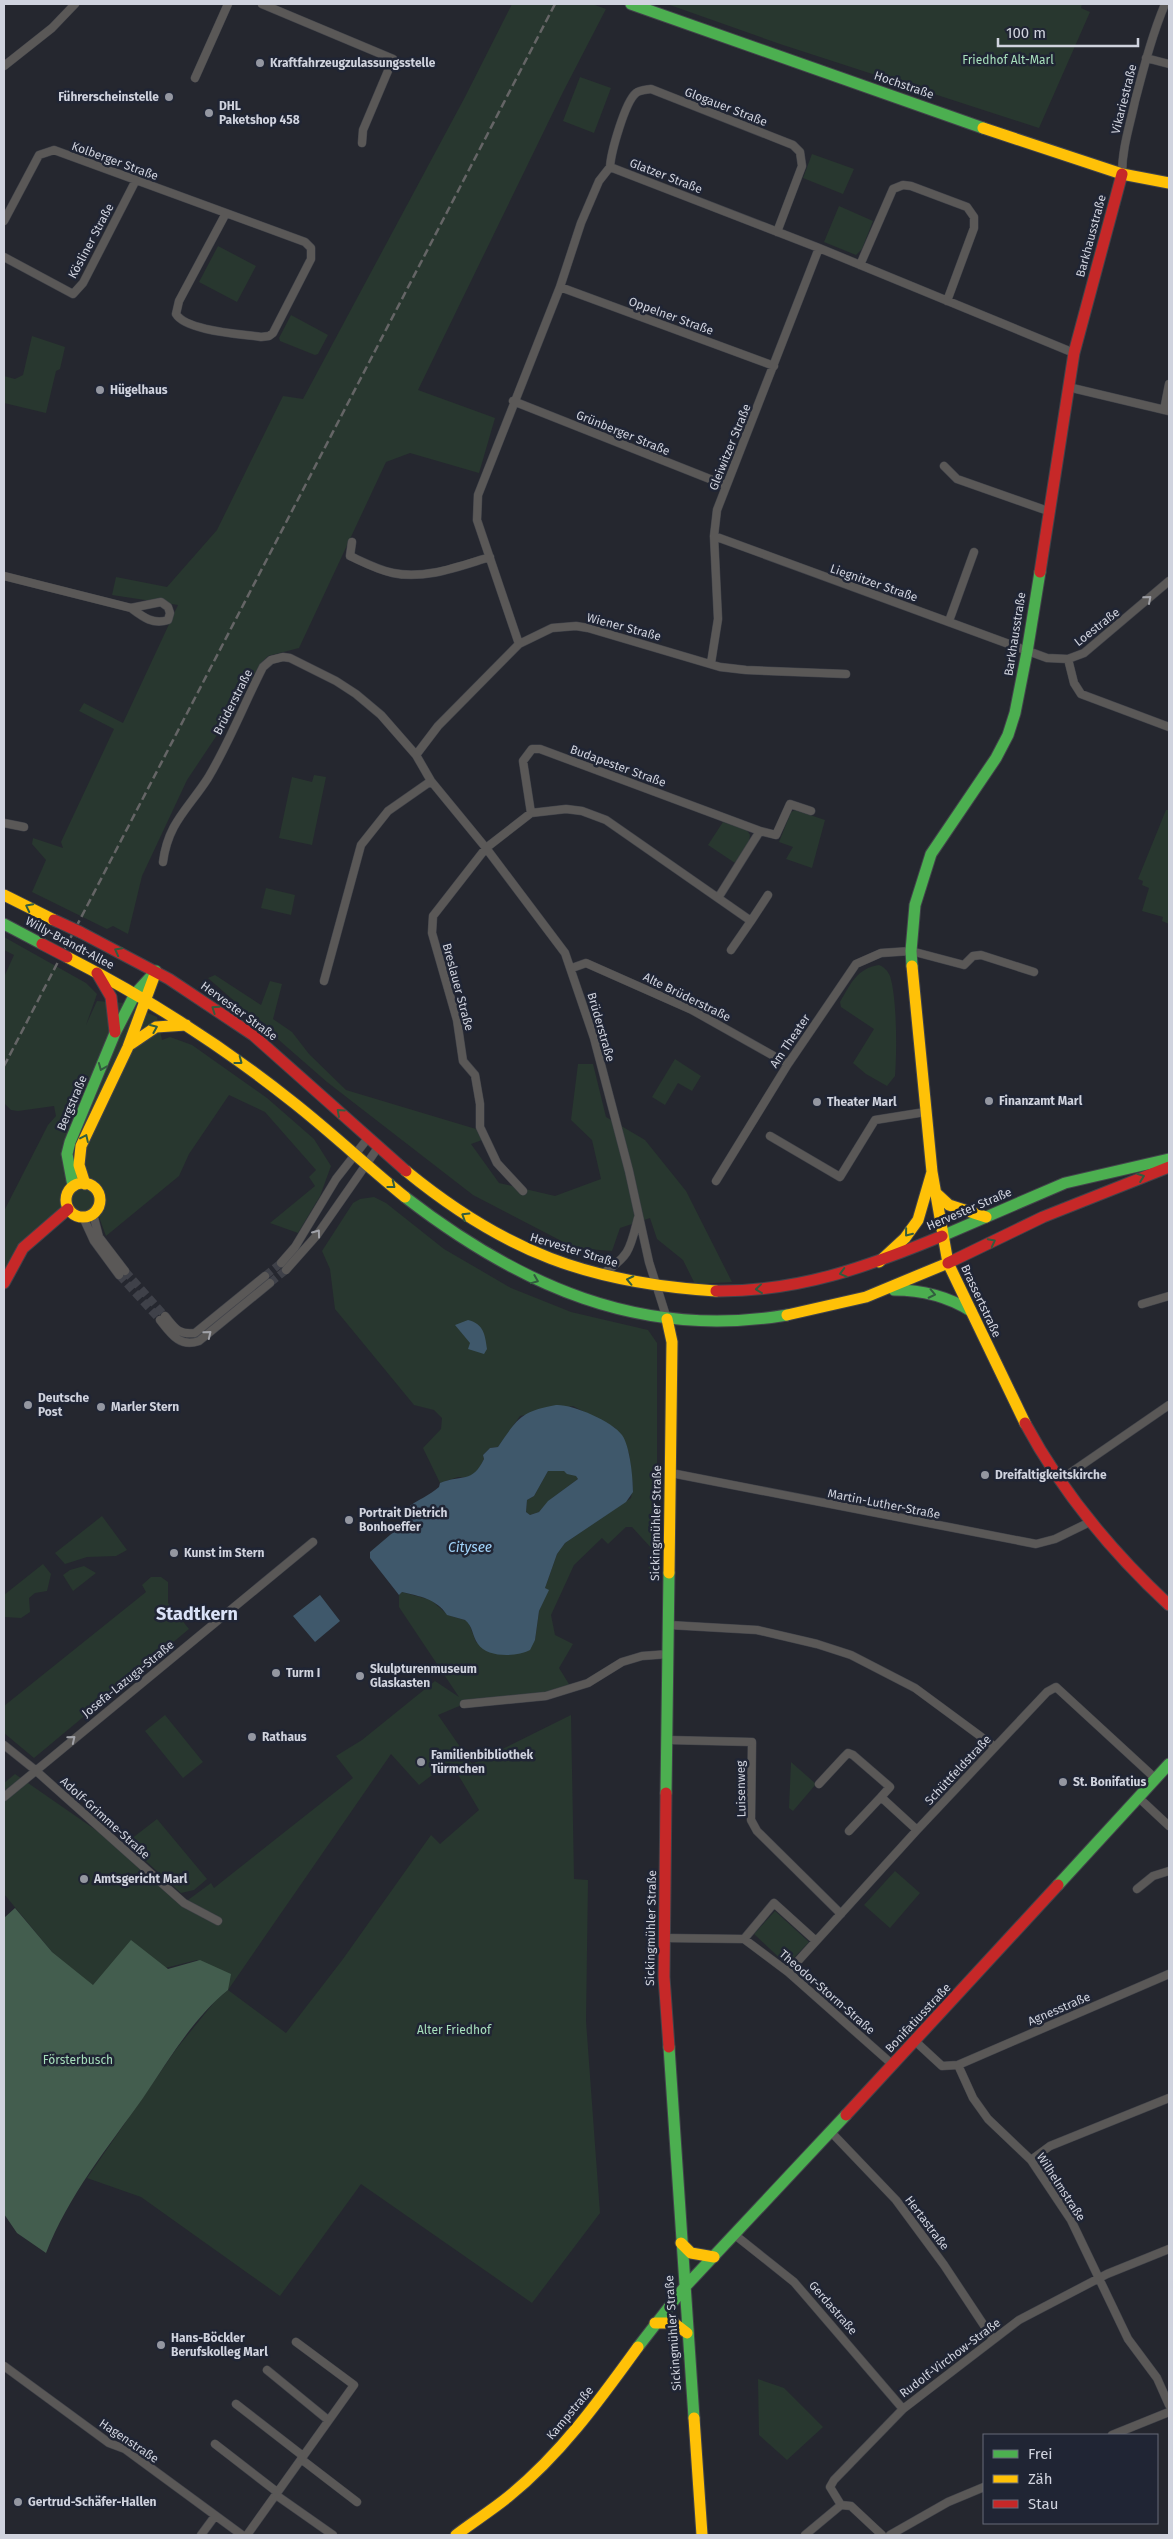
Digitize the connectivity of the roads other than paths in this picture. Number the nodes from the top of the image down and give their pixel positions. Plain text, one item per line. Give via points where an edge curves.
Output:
1 (75, 4) edge
2 (228, 4) edge
3 (262, 4) edge
4 (632, 4) edge
5 (1165, 4) edge
6 (1146, 58) junction
7 (1169, 64) edge
8 (4, 66) edge
9 (195, 78) dead end
10 (362, 143) dead end
11 (610, 167) junction
12 (1122, 174) junction
13 (136, 180) junction
14 (1169, 182) edge
15 (225, 214) junction
16 (4, 221) edge
17 (777, 232) junction
18 (819, 248) junction
19 (4, 257) edge
20 (860, 265) junction
21 (560, 287) junction
22 (947, 301) junction
23 (1074, 353) junction
24 (774, 366) junction
25 (1169, 384) edge
26 (1068, 387) junction
27 (513, 401) junction
28 (1167, 411) edge
29 (944, 466) dead end
30 (725, 485) junction
31 (1048, 511) junction
32 (714, 536) junction
33 (352, 542) dead end
34 (974, 552) dead end
35 (490, 557) junction
36 (4, 576) edge
37 (1169, 582) edge
38 (131, 608) dead end
39 (949, 621) junction
40 (519, 644) junction
41 (1027, 652) junction
42 (1068, 659) junction
43 (710, 663) junction
44 (846, 674) dead end
45 (1169, 727) edge
46 (416, 755) junction
47 (431, 781) junction
48 (810, 811) dead end
49 (532, 813) junction
50 (4, 823) edge
51 (24, 827) dead end
52 (760, 831) junction
53 (486, 848) junction
54 (163, 862) dead end
55 (4, 895) edge
56 (768, 895) dead end
57 (718, 898) junction
58 (54, 920) joint
59 (751, 921) junction
60 (4, 924) edge
61 (731, 950) dead end
62 (911, 951) junction
63 (572, 968) junction
64 (156, 971) junction
65 (1034, 972) dead end
66 (98, 973) junction
67 (324, 981) dead end
68 (135, 994) junction
69 (147, 1000) junction
70 (186, 1025) junction
71 (115, 1033) junction
72 (128, 1047) junction
73 (788, 1064) junction
74 (925, 1112) junction
75 (770, 1136) dead end
76 (368, 1138) junction
77 (379, 1146) junction
78 (354, 1155) junction
79 (1169, 1159) edge
80 (365, 1164) junction
81 (1169, 1167) edge
82 (932, 1172) junction
83 (716, 1181) dead end
84 (85, 1184) junction
85 (73, 1186) junction
86 (523, 1192) dead end
87 (936, 1192) junction
88 (68, 1209) junction
89 (88, 1216) junction
90 (639, 1216) junction
91 (986, 1217) junction
92 (942, 1236) junction
93 (878, 1262) junction
94 (281, 1263) tunnel mouth
95 (948, 1263) junction
96 (286, 1270) tunnel mouth
97 (122, 1273) tunnel mouth
98 (602, 1274) junction
99 (265, 1276) tunnel mouth
100 (270, 1283) tunnel mouth
101 (4, 1284) edge
102 (657, 1286) junction
103 (889, 1290) junction
104 (1169, 1296) edge
105 (1142, 1304) dead end
106 (971, 1311) junction
107 (667, 1320) junction
108 (1169, 1405) edge
109 (671, 1473) junction
110 (1060, 1480) junction
111 (1090, 1522) junction
112 (314, 1542) dead end
113 (1169, 1605) edge
114 (669, 1625) junction
115 (669, 1654) junction
116 (464, 1704) dead end
117 (668, 1740) junction
118 (4, 1745) edge
119 (995, 1747) junction
120 (1169, 1764) edge
121 (34, 1769) junction
122 (1156, 1778) junction
123 (819, 1784) dead end
124 (4, 1796) edge
125 (881, 1798) junction
126 (1138, 1798) junction
127 (1169, 1826) edge
128 (917, 1830) junction
129 (849, 1832) dead end
130 (1169, 1871) edge
131 (1137, 1889) dead end
132 (841, 1914) junction
133 (218, 1921) dead end
134 (664, 1938) junction
135 (744, 1939) junction
136 (816, 1941) junction
137 (788, 1972) junction
138 (1169, 1974) edge
139 (916, 2041) junction
140 (893, 2065) junction
141 (958, 2065) junction
142 (1169, 2098) edge
143 (830, 2131) junction
144 (1031, 2160) junction
145 (735, 2235) junction
146 (681, 2243) junction
147 (1169, 2250) edge
148 (714, 2257) junction
149 (1099, 2278) junction
150 (683, 2289) junction
151 (655, 2323) junction
152 (687, 2333) junction
153 (993, 2339) junction
154 (296, 2342) dead end
155 (4, 2366) edge
156 (267, 2370) dead end
157 (236, 2404) dead end
158 (1169, 2405) edge
159 (903, 2408) junction
160 (1169, 2412) edge
161 (328, 2420) junction
162 (1114, 2434) edge
163 (215, 2444) dead end
164 (302, 2458) junction
165 (983, 2487) edge
166 (276, 2493) junction
167 (357, 2502) dead end
168 (841, 2505) junction
169 (215, 2516) junction
170 (201, 2535) edge
171 (242, 2535) edge
172 (247, 2535) edge
173 (333, 2535) edge
174 (456, 2535) edge
175 (702, 2535) edge
176 (805, 2535) edge
177 (882, 2535) edge
178 (890, 2535) edge

1 - 8 street via 52,28
2 - 9 street
3 - 10 street via 393,59 363,130
4 - 12 main road, Hochstraße
5 - 6 street, Vikariestraße
6 - 7 street
6 - 12 street, Vikariestraße via 1126,141
11 - 17 street, Glatzer Straße
11 - 17 street, Glogauer Straße via 613,146 632,97 640,90 651,90 793,145 800,152 802,166
11 - 21 street, Glatzer Straße via 599,181 581,223
12 - 14 main road, Hochstraße
12 - 23 main road, Barkhausstraße
13 - 15 street, Kolberger Straße
13 - 16 street, Kolberger Straße via 54,150 39,155
13 - 19 street, Kösliner Straße via 83,283 73,294
15 - 15 street, Kolberger Straße via 305,242 311,248 311,259 269,336 194,326 181,321 176,314 179,301
17 - 18 street, Glatzer Straße
18 - 20 street, Glatzer Straße
18 - 24 street, Gleiwitzer Straße
20 - 22 street, Glatzer Straße
20 - 22 street via 892,189 911,186 967,207 974,218 974,228
21 - 24 street, Oppelner Straße
21 - 27 street, Glatzer Straße
22 - 23 street, Glatzer Straße
23 - 26 main road, Barkhausstraße
24 - 30 street, Gleiwitzer Straße
25 - 28 street
26 - 28 street
26 - 31 main road, Barkhausstraße
27 - 30 street, Grünberger Straße
27 - 35 street, Glatzer Straße via 478,495 477,520
29 - 31 street via 956,479
30 - 32 street, Gleiwitzer Straße via 717,510
31 - 41 main road, Barkhausstraße
32 - 39 street, Liegnitzer Straße
32 - 43 street, Gleiwitzer Straße via 718,620
33 - 35 street via 350,556 391,573 406,575 447,570
34 - 39 street
35 - 40 street, Glatzer Straße
36 - 38 street
42 -> 37 street, Loestraße via 1093,647
39 - 41 street, Liegnitzer Straße
40 - 43 street, Wiener Straße via 552,628 576,626
40 - 46 street, Wiener Straße via 438,726
41 - 42 street, Loestraße via 1047,658
41 - 62 main road, Barkhausstraße via 1008,735 939,841 924,871 914,905
42 - 45 street via 1074,683 1081,694
43 - 44 street, Wiener Straße via 746,670
46 - 47 street, Brüderstraße
46 - 54 street, Brüderstraße via 356,694 290,658 271,660 261,672 208,778 175,824 166,842
47 - 53 street, Brüderstraße
47 - 67 street via 388,811 361,845
48 - 52 street via 790,804 776,835
49 - 52 street, Budapester Straße via 523,761 532,749 540,749
49 - 53 street
49 - 57 street via 566,809 593,813
50 - 51 street
52 - 57 street
53 - 63 street, Brüderstraße via 565,953
53 - 86 street, Breslauer Straße via 434,916 432,933 457,1020 463,1061 475,1075 480,1127 497,1163
58 -> 55 main road, Willy-Brandt-Allee
56 - 59 street
57 - 59 street
64 -> 58 main road, Hervester Straße, bridge
59 - 61 street
60 - 66 main road, Willy-Brandt-Allee, bridge
62 - 65 street via 964,964 973,956 981,955
62 - 73 street, Am Theater via 881,953 856,964
62 - 74 main road, Brassertstraße
63 - 73 street, Alte Brüderstraße via 586,963 622,978 692,1010
63 - 90 street, Brüderstraße via 594,1038
64 - 68 main road, Bergstraße
64 - 69 main road, Bergstraße
76 -> 64 main road, Hervester Straße via 253,1036
66 - 68 main road, Willy-Brandt-Allee
66 - 71 main road, Bergstraße via 111,997
68 - 69 main road
68 - 71 main road, Bergstraße
69 - 70 main road
69 - 72 main road, Bergstraße
72 -> 70 main road, Bergstraße via 156,1025
70 -> 78 main road via 289,1099
71 -> 85 main road, Bergstraße via 67,1154
84 -> 72 main road, Bergstraße via 79,1165 81,1146
73 - 83 street, Am Theater
74 - 75 street via 875,1120 840,1178
74 - 82 main road, Brassertstraße
76 - 77 main road, Hervester Straße
76 - 78 street
77 - 80 street
98 -> 77 main road, Hervester Straße via 506,1242 457,1211
78 - 80 main road
78 - 94 street via 295,1248
79 - 91 main road, Hervester Straße via 1082,1178
96 -> 80 street via 317,1234
80 -> 107 main road via 451,1230 523,1275 580,1298
95 -> 81 main road via 1043,1217
82 - 87 main road, Brassertstraße
82 -> 93 main road via 918,1220 905,1238
84 - 85 main road
84 - 89 main road, Bergstraße via 94,1188 99,1196 98,1206
85 - 88 main road, Bergstraße via 67,1194
87 - 91 main road via 949,1205
87 - 92 main road, Brassertstraße
88 - 89 main road via 72,1214
88 - 101 main road via 23,1248
89 - 97 street via 94,1241
90 - 98 street via 631,1246 623,1260
90 - 102 street, Brüderstraße
91 - 92 main road, Hervester Straße
92 - 93 main road, Hervester Straße
92 - 95 main road, Brassertstraße
93 -> 102 main road, Hervester Straße via 808,1283 779,1287 702,1292
95 - 103 main road
95 - 106 main road, Brassertstraße
102 -> 98 main road, Hervester Straße
99 -> 100 street via 195,1333 178,1332 162,1318 168,1330 182,1343 190,1344 199,1341
102 - 107 street, Brüderstraße
103 -> 106 main road via 937,1294
103 - 107 main road via 791,1316 738,1321
104 - 105 street
106 - 110 main road, Brassertstraße via 1030,1432
107 - 109 main road, Sickingmühler Straße via 672,1342
108 - 110 street
109 - 111 street, Martin-Luther-Straße via 1036,1544 1055,1540
109 - 114 main road, Sickingmühler Straße
110 - 111 main road, Brassertstraße
111 - 113 main road, Brassertstraße
121 -> 112 street, Josefa-Lazuga-Straße
114 - 115 main road, Sickingmühler Straße
114 - 119 street via 757,1630 851,1655 915,1688
115 - 116 street via 642,1656 622,1662 588,1683 546,1696
115 - 117 main road, Sickingmühler Straße
117 - 132 street, Luisenweg via 752,1742 751,1820 757,1831
117 - 134 main road, Sickingmühler Straße
118 - 121 street, Adolf-Grimme-Straße
119 - 122 street, Schüttfeldstraße via 1047,1692 1056,1687
119 - 128 street, Schüttfeldstraße
120 - 122 main road, Bonifatiusstraße
121 - 124 street, Josefa-Lazuga-Straße
121 - 133 street, Adolf-Grimme-Straße via 184,1904
122 - 126 main road, Bonifatiusstraße
123 - 125 street via 848,1754 853,1755 890,1787
125 - 128 street
125 - 129 street
126 - 127 street
126 - 139 main road, Bonifatiusstraße
128 - 132 street, Schüttfeldstraße
130 - 131 street via 1153,1876
132 - 136 street, Schüttfeldstraße
134 - 135 street
134 - 146 main road, Sickingmühler Straße via 665,2016
135 - 136 street via 774,1903
135 - 137 street, Theodor-Storm-Straße
136 - 137 street, Schüttfeldstraße
137 - 140 street, Theodor-Storm-Straße
138 - 141 street, Agnesstraße
139 - 140 main road, Bonifatiusstraße
139 - 141 street via 942,2066
140 - 143 main road, Bonifatiusstraße
141 - 144 street, Wilhelmstraße via 988,2119
142 - 144 street via 1050,2146
143 - 145 main road, Bonifatiusstraße
143 - 153 street, Hertastraße via 896,2200
144 - 149 street, Wilhelmstraße via 1072,2220
145 - 148 main road, Bonifatiusstraße
145 - 159 street, Gerdastraße via 794,2282
146 - 148 main road via 691,2253
146 - 150 main road, Sickingmühler Straße
147 - 149 street, Rudolf-Virchow-Straße
148 - 150 main road, Bonifatiusstraße
149 - 153 street, Rudolf-Virchow-Straße via 1032,2312
149 - 158 street, Wilhelmstraße via 1128,2339 1158,2378
150 - 151 main road, Kampstraße
150 - 152 main road, Sickingmühler Straße
151 - 152 main road via 674,2323
151 - 174 main road, Kampstraße via 596,2406 564,2443 509,2496
152 - 175 main road, Sickingmühler Straße
153 - 159 street, Rudolf-Virchow-Straße
154 - 161 street via 354,2385
155 - 169 street, Hagenstraße
156 - 161 street
157 - 164 street
159 - 168 street, Rudolf-Virchow-Straße via 834,2480 830,2488
160 - 162 street
161 - 164 street
163 - 166 street
164 - 166 street
164 - 167 street
165 - 178 street via 948,2502
166 - 172 street
166 - 173 street
168 - 176 street
168 - 177 street via 851,2506
169 - 170 street
169 - 171 street, Hagenstraße

